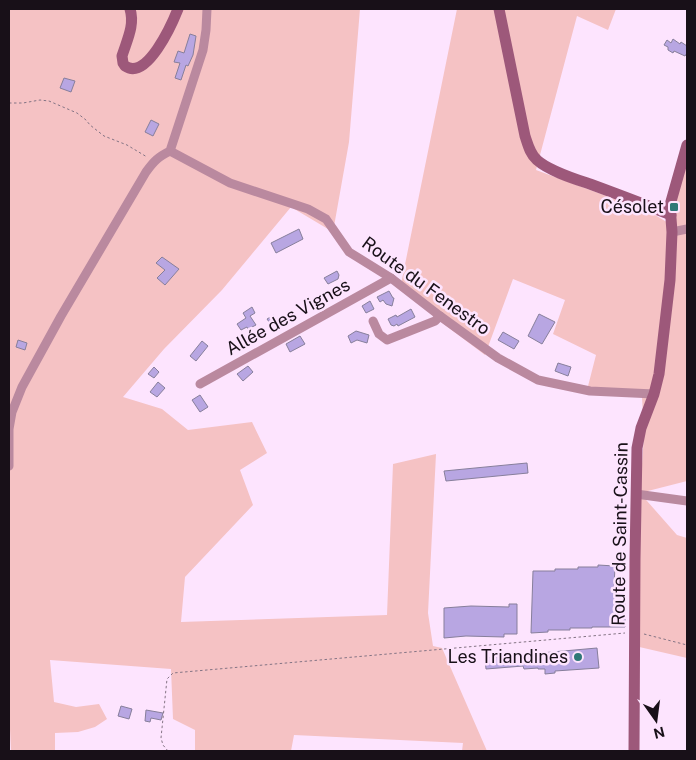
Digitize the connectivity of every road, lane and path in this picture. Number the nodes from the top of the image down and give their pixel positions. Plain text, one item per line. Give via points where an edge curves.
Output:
1 (130, 9) edge
2 (178, 9) edge
3 (206, 9) edge
4 (499, 9) edge
5 (9, 103) edge
6 (687, 145) edge
7 (170, 151) junction
8 (154, 161) junction
9 (671, 215) junction
10 (687, 230) edge
11 (672, 232) junction
12 (391, 278) junction
13 (440, 316) junction
14 (374, 321) dead end
15 (200, 384) dead end
16 (654, 394) junction
17 (9, 466) edge
18 (636, 494) junction
19 (687, 501) edge
20 (635, 632) junction
21 (687, 646) edge
22 (168, 751) edge
23 (634, 751) edge

1 - 2 street via 131,29 122,59 131,69 144,63 155,52
3 - 7 street via 203,50
4 - 9 street via 525,136 533,156 547,167
5 - 8 path via 49,101 77,113 104,136
6 - 9 street, Route de Saint-Cassin via 670,205
7 - 8 street
7 - 12 street, Route du Fenestro via 230,183 308,208 326,219 349,252
8 - 17 street via 60,316 22,387 12,412
9 - 11 street, Route de Saint-Cassin
10 - 11 street
11 - 16 street, Route de Saint-Cassin via 669,289
12 - 13 street, Route du Fenestro
12 - 15 street, Allée des Vignes
13 - 14 street via 387,340
13 - 16 street, Route du Fenestro via 498,358 538,380 590,391
16 - 18 street, Route de Saint-Cassin via 639,437
18 - 19 street
18 - 20 street, Route de Saint-Cassin
20 - 21 path
20 - 22 path via 172,673 167,679 161,738
20 - 23 street, Route de Saint-Cassin

